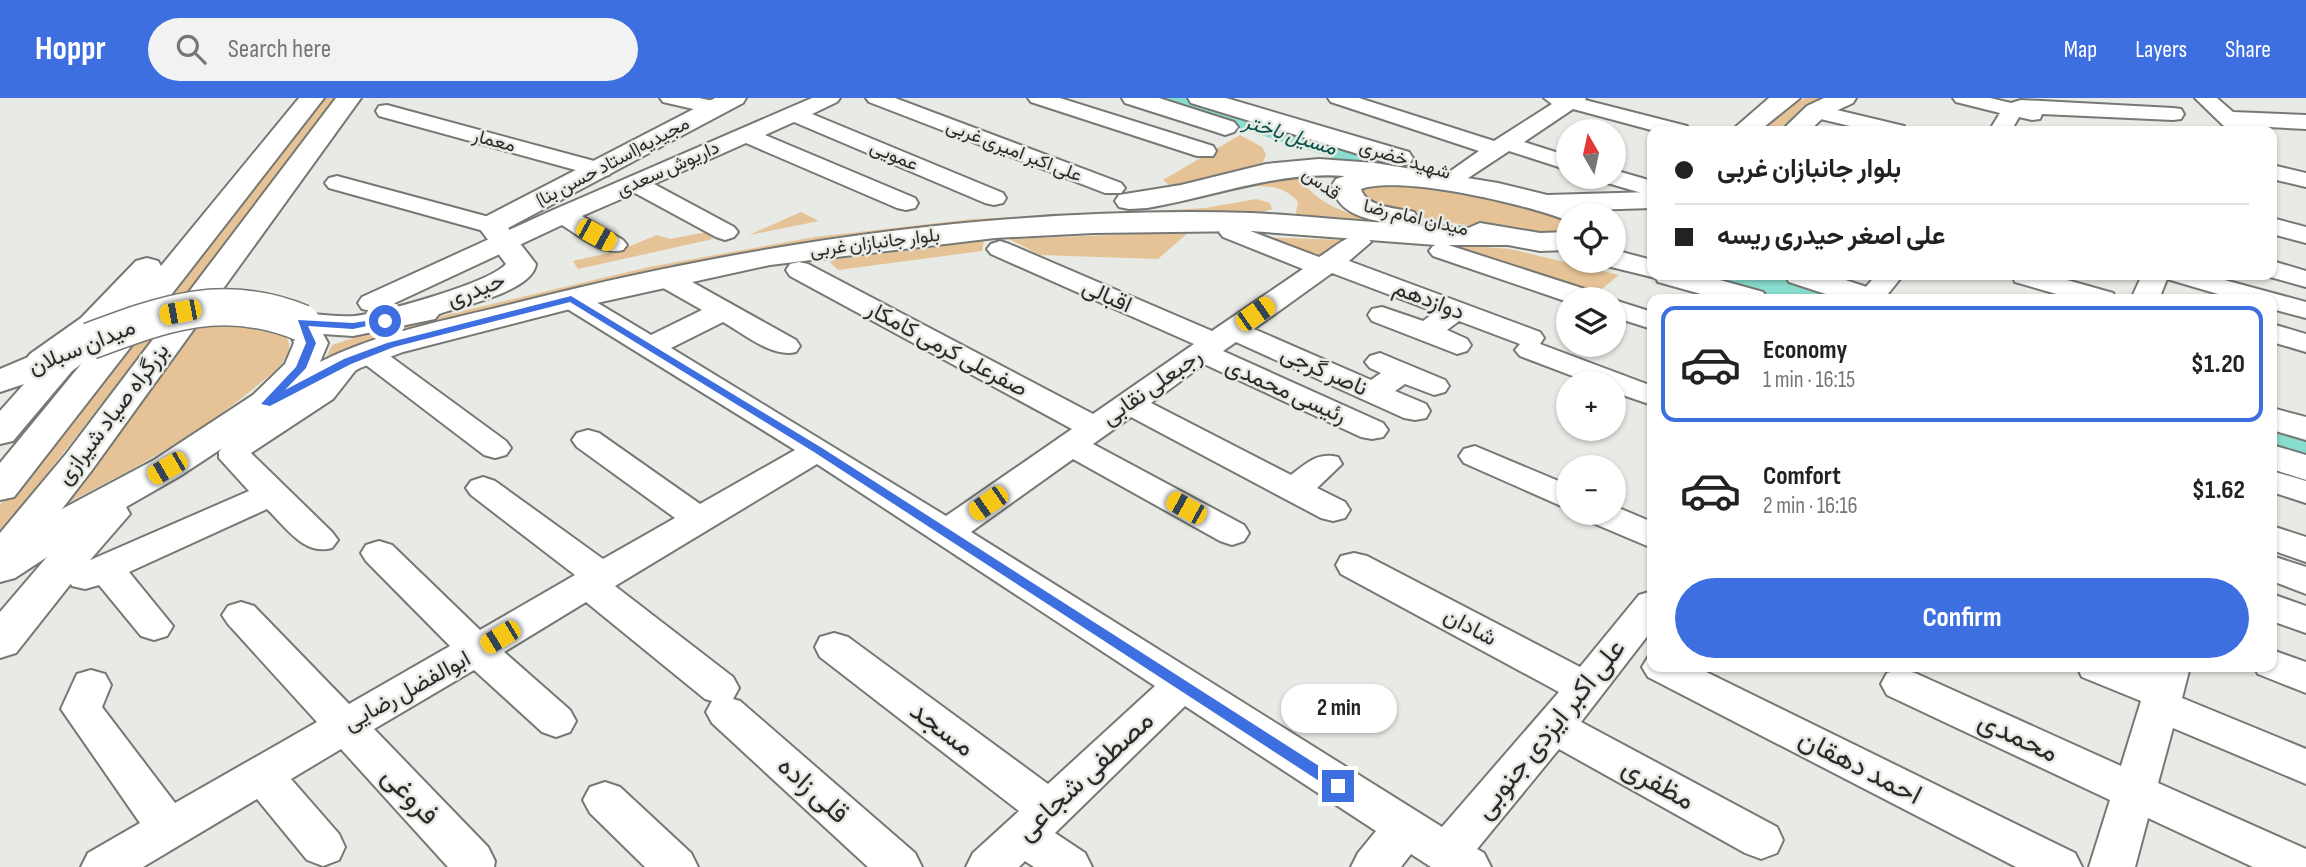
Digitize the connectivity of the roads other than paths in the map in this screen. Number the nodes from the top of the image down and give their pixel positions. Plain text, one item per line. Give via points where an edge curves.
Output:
1 (286, 98) edge
2 (312, 98) edge
3 (349, 98) edge
4 (670, 98) edge
5 (830, 98) edge
6 (876, 98) edge
7 (1038, 98) edge
8 (1134, 98) edge
9 (1200, 98) edge
10 (1338, 98) edge
11 (1843, 98) edge
12 (1963, 98) edge
13 (2205, 98) edge
14 (1567, 99) edge
15 (1775, 99) edge
16 (724, 103) edge
17 (2013, 110) junction
18 (387, 111) dead end
19 (1816, 111) junction
20 (794, 114) junction
21 (2173, 114) dead end
22 (1447, 116) dead end
23 (2306, 122) edge
24 (2234, 124) edge
25 (1661, 126) edge
26 (1749, 126) edge
27 (1800, 126) edge
28 (1876, 126) edge
29 (2003, 126) edge
30 (2082, 126) edge
31 (1428, 127) junction
32 (746, 135) junction
33 (1264, 139) junction
34 (1500, 146) junction
35 (1205, 151) dead end
36 (1556, 160) edge
37 (1299, 169) junction
38 (600, 170) junction
39 (1457, 176) junction
40 (1237, 178) junction
41 (1410, 179) junction
42 (1626, 181) edge
43 (337, 183) dead end
44 (635, 183) junction
45 (1647, 188) edge
46 (1487, 191) junction
47 (1127, 194) junction
48 (994, 198) dead end
49 (1647, 200) edge
50 (906, 203) dead end
51 (1618, 203) edge
52 (1358, 206) junction
53 (1556, 207) edge
54 (562, 215) junction
55 (1202, 221) junction
56 (1626, 221) edge
57 (1647, 227) edge
58 (2277, 227) edge
59 (725, 232) dead end
60 (1232, 232) dead end
61 (498, 233) junction
62 (2306, 235) edge
63 (1506, 237) junction
64 (1358, 242) dead end
65 (1556, 243) edge
66 (614, 244) dead end
67 (1647, 246) edge
68 (1626, 248) edge
69 (1000, 249) dead end
70 (1442, 251) dead end
71 (1626, 262) edge
72 (1325, 265) junction
73 (1647, 269) edge
74 (799, 270) dead end
75 (2277, 271) edge
76 (667, 279) junction
77 (2306, 279) edge
78 (1686, 280) edge
79 (1815, 280) edge
80 (1886, 280) edge
81 (2038, 280) edge
82 (2154, 285) edge
83 (1556, 289) edge
84 (1735, 294) edge
85 (1855, 294) edge
86 (1874, 294) edge
87 (2086, 294) edge
88 (2225, 294) edge
89 (571, 299) junction
90 (2277, 302) edge
91 (372, 304) junction
92 (723, 310) junction
93 (1454, 310) junction
94 (2306, 310) edge
95 (1626, 312) edge
96 (1382, 315) dead end
97 (1647, 319) edge
98 (302, 323) junction
99 (1427, 332) junction
100 (2277, 334) edge
101 (90, 341) junction
102 (1216, 342) junction
103 (2306, 343) edge
104 (1457, 345) dead end
105 (786, 346) dead end
106 (650, 347) junction
107 (359, 358) junction
108 (42, 361) junction
109 (1391, 367) joint
110 (0, 382) edge
111 (1434, 386) dead end
112 (1373, 393) junction
113 (1647, 394) edge
114 (266, 404) junction
115 (1129, 404) junction
116 (1415, 411) dead end
117 (2277, 420) edge
118 (2306, 429) edge
119 (1371, 430) dead end
120 (0, 433) edge
121 (1083, 436) junction
122 (588, 440) dead end
123 (495, 447) dead end
124 (818, 450) junction
125 (1475, 457) dead end
126 (2277, 459) edge
127 (1326, 464) dead end
128 (167, 468) junction
129 (2306, 468) edge
130 (2277, 483) edge
131 (0, 488) edge
132 (482, 488) dead end
133 (1294, 489) junction
134 (2306, 492) edge
135 (1556, 493) edge
136 (271, 494) junction
137 (1333, 510) dead end
138 (699, 519) junction
139 (1626, 524) edge
140 (946, 533) junction
141 (1232, 533) dead end
142 (1647, 534) edge
143 (320, 540) dead end
144 (2277, 540) edge
145 (2306, 550) edge
146 (379, 553) dead end
147 (0, 560) edge
148 (1354, 565) dead end
149 (0, 568) edge
150 (2277, 570) edge
151 (595, 581) junction
152 (2306, 581) edge
153 (2277, 609) edge
154 (241, 615) dead end
155 (1647, 618) edge
156 (2306, 620) edge
157 (155, 626) dead end
158 (0, 642) edge
159 (834, 648) dead end
160 (478, 651) junction
161 (1635, 653) edge
162 (2277, 666) edge
163 (1672, 672) edge
164 (2112, 672) edge
165 (2306, 678) edge
166 (1901, 684) dead end
167 (91, 685) dead end
168 (1182, 685) junction
169 (1586, 688) junction
170 (2164, 688) edge
171 (556, 721) dead end
172 (343, 726) junction
173 (1555, 727) junction
174 (2306, 767) edge
175 (262, 775) junction
176 (2134, 791) junction
177 (606, 800) dead end
178 (1036, 822) junction
179 (169, 829) junction
180 (1405, 829) junction
181 (1761, 840) dead end
182 (323, 847) dead end
183 (1458, 860) edge
184 (113, 865) edge
185 (471, 867) edge
186 (675, 867) edge
187 (899, 867) edge
188 (989, 867) edge
189 (1069, 867) edge
190 (1374, 867) edge
191 (2059, 867) edge
192 (2112, 867) edge
193 (2298, 867) edge

1 - 108 main road via 123,295 93,325
2 - 131 main road, بزرگراه صیاد شیرازی
3 - 147 main road, بزرگراه صیاد شیرازی via 79,462
4 - 16 street
5 - 20 street, داریوش سعدی
6 - 47 street, علی اکبر امیری غربی
7 - 35 street
8 - 33 main road, قدس
9 - 39 main road, شهید خضری
10 - 31 street
11 - 19 main road
12 - 17 street
13 - 24 street
14 - 25 street
14 - 34 street
15 - 26 main road
16 - 38 main road, مجیدیه(استاد حسن بنا)
17 - 21 street via 2033,105
17 - 29 street
17 - 30 street
18 - 38 street, معمار
19 - 27 main road
19 - 28 street
20 - 32 street, داریوش سعدی
20 - 48 street, عمویی
22 - 31 street
23 - 24 street
31 - 34 street
32 - 44 street, داریوش سعدی
32 - 50 street
33 - 37 main road, قدس via 1289,154
33 - 40 main road via 1268,162
34 - 36 street
34 - 39 street
37 - 40 main road, بلوار جانبازان غربی
37 - 41 main road, بلوار جانبازان غربی via 1383,172
37 - 52 main road, قدس via 1337,199
38 - 61 main road, مجیدیه(استاد حسن بنا)
39 - 46 main road, شهید خضری
40 - 47 main road, بلوار جانبازان غربی via 1175,196
41 - 46 main road, میدان امام رضا
41 - 52 main road, میدان امام رضا via 1350,182 1345,188
42 - 45 street
43 - 61 street
44 - 54 street, داریوش سعدی
44 - 59 street
46 - 53 main road, میدان امام رضا
47 - 55 main road via 1193,204 1250,191 1272,195 1282,207 1279,213 1261,219
47 - 91 main road, بلوار جانبازان غربی via 800,233 631,265
49 - 51 main road
52 - 63 main road, میدان امام رضا
54 - 61 street, داریوش سعدی
54 - 66 street
55 - 63 main road, بلوار جانبازان غربی
55 - 76 main road, بلوار جانبازان غربی via 995,229 770,256
56 - 57 main road
58 - 62 street
60 - 72 street, دوازدهم
61 - 91 street, داریوش سعدی
61 - 91 main road, حیدری via 522,264 520,271 496,285
63 - 65 main road, میدان امام رضا
64 - 72 street, رجبعلی نقابی
67 - 68 main road
69 - 102 street, اقبالی
70 - 83 street
71 - 73 main road
72 - 93 street, دوازدهم
72 - 102 street, رجبعلی نقابی
74 - 121 street, صفرعلی کرمی کامکار
75 - 77 street
76 - 89 main road, بلوار جانبازان غربی
76 - 92 street
78 - 84 main road
79 - 85 main road
80 - 86 street
81 - 87 street
82 - 88 street
89 - 106 street
89 - 107 main road, بلوار جانبازان غربی via 391,345
90 - 94 street
91 - 98 main road, بلوار جانبازان غربی via 353,326
92 - 105 street
92 - 106 street
93 - 99 street
93 - 113 street, دوازدهم
95 - 97 street
96 - 99 street
98 - 101 main road, میدان سبلان, bridge via 259,306 219,306 164,315
98 - 114 main road via 311,343 300,368
99 - 104 street
100 - 103 street
101 - 108 main road, میدان سبلان
101 - 120 main road via 69,356
102 - 112 street, ناصر گرجی
102 - 115 street, رجبعلی نقابی
102 - 119 street, رئیسی محمدی
106 - 124 street
107 - 114 main road, بلوار جانبازان غربی
107 - 123 street
107 - 136 street via 322,393 235,452 235,458
108 - 110 main road, میدان سبلان
109 - 111 street
109 - 112 street
112 - 116 street, ناصر گرجی
114 - 128 main road
115 - 121 street, رجبعلی نقابی
115 - 133 street
117 - 118 main road
121 - 140 street, رجبعلی نقابی
121 - 141 street
122 - 138 street
124 - 138 street, ابوالفضل رضایی
124 - 140 street
125 - 135 street
126 - 129 main road
127 - 133 street
128 - 149 main road via 76,518
128 - 158 main road via 106,517
130 - 134 street
132 - 151 street, قلی زاده
133 - 137 street
136 - 143 street
136 - 157 street via 95,572
138 - 151 street, ابوالفضل رضایی
139 - 142 street
140 - 168 street
144 - 145 street
146 - 160 street
148 - 169 street, شادان
150 - 152 street
151 - 160 street, ابوالفضل رضایی
151 - 187 street, قلی زاده
153 - 156 street
154 - 172 street, فروغی
155 - 161 street, علی اکبر ایزدی جنوبی
159 - 178 street, مسجد
160 - 171 street
160 - 172 street, ابوالفضل رضایی
161 - 169 street, علی اکبر ایزدی جنوبی
162 - 165 street
163 - 191 street, احمد دهقان
164 - 170 street
166 - 176 street, محمدی
167 - 179 street via 81,709
168 - 178 street, مصطفی شجاعی
168 - 180 street
169 - 173 street, علی اکبر ایزدی جنوبی
170 - 174 street
170 - 176 street
172 - 175 street, ابوالفضل رضایی
172 - 185 street, فروغی via 472,861
173 - 181 street, مظفری
173 - 183 street, علی اکبر ایزدی جنوبی
175 - 179 street, ابوالفضل رضایی
175 - 182 street
176 - 192 street
176 - 193 street, محمدی
177 - 186 street
178 - 188 street, مصطفی شجاعی
178 - 189 street, مسجد
179 - 184 street, ابوالفضل رضایی
180 - 183 street
180 - 190 street

